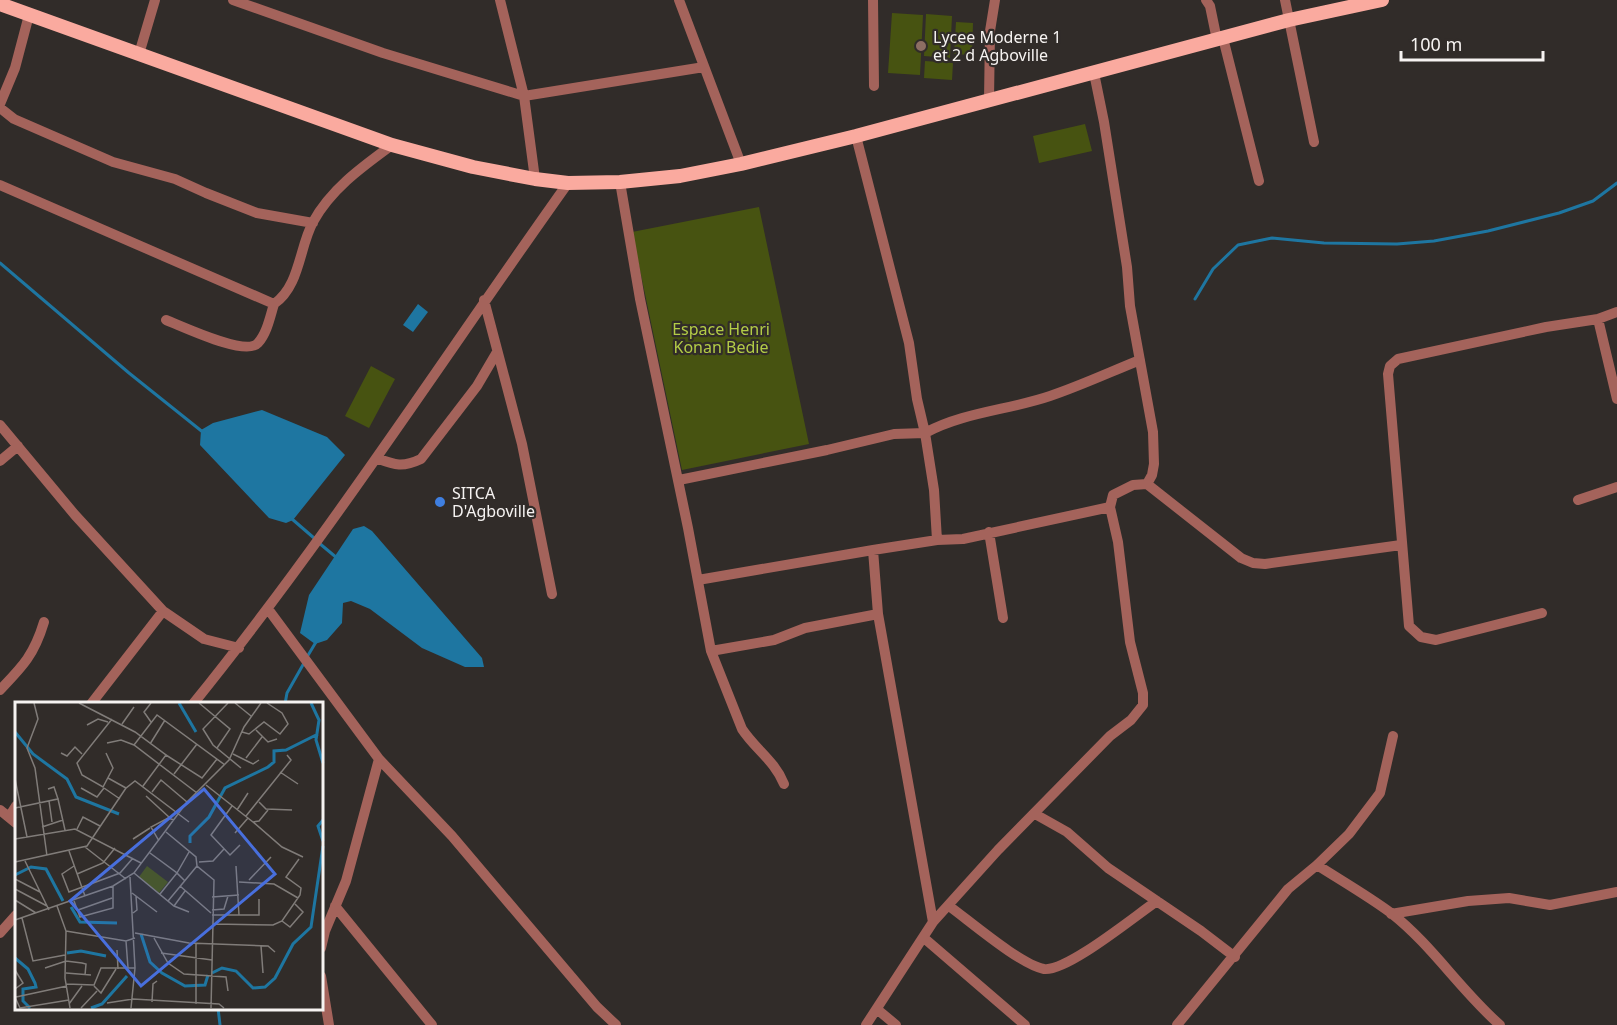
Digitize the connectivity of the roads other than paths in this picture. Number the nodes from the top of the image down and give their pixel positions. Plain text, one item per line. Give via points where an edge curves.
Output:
1 (155, 0) edge
2 (232, 0) edge
3 (500, 0) edge
4 (679, 0) edge
5 (873, 0) edge
6 (994, 0) edge
7 (1206, 0) edge
8 (1285, 0) edge
9 (1382, 0) edge
10 (0, 4) edge
11 (29, 15) junction
12 (1289, 20) junction
13 (1220, 39) junction
14 (139, 54) junction
15 (704, 68) junction
16 (1094, 73) junction
17 (874, 86) dead end
18 (524, 96) junction
19 (989, 100) junction
20 (0, 106) edge
21 (856, 136) junction
22 (1314, 142) dead end
23 (392, 145) junction
24 (741, 164) junction
25 (535, 179) junction
26 (1259, 181) dead end
27 (620, 182) junction
28 (568, 183) junction
29 (0, 185) edge
30 (313, 223) junction
31 (484, 300) junction
32 (274, 304) junction
33 (1617, 312) edge
34 (1598, 319) junction
35 (166, 320) dead end
36 (497, 352) junction
37 (1140, 360) junction
38 (1617, 399) edge
39 (0, 425) edge
40 (925, 433) junction
41 (18, 446) junction
42 (376, 458) junction
43 (0, 461) edge
44 (679, 480) junction
45 (1147, 483) junction
46 (1617, 487) edge
47 (1578, 501) dead end
48 (1110, 507) junction
49 (989, 532) junction
50 (937, 540) junction
51 (1401, 545) junction
52 (873, 550) junction
53 (698, 580) junction
54 (552, 594) dead end
55 (268, 609) junction
56 (163, 611) junction
57 (1542, 613) dead end
58 (878, 614) junction
59 (1003, 618) dead end
60 (44, 622) dead end
61 (238, 648) junction
62 (711, 651) junction
63 (0, 690) edge
64 (93, 702) edge
65 (195, 702) edge
66 (1393, 736) dead end
67 (378, 759) junction
68 (784, 784) dead end
69 (1035, 814) junction
70 (1317, 866) junction
71 (1617, 892) edge
72 (1157, 901) junction
73 (335, 906) junction
74 (949, 906) junction
75 (1391, 914) junction
76 (15, 916) edge
77 (933, 922) junction
78 (0, 933) edge
79 (924, 938) junction
80 (322, 944) edge
81 (1235, 957) junction
82 (322, 982) edge
83 (878, 1010) junction
84 (329, 1025) edge
85 (432, 1025) edge
86 (616, 1025) edge
87 (866, 1025) edge
88 (896, 1025) edge
89 (1025, 1025) edge
90 (1177, 1025) edge
91 (1500, 1025) edge

1 - 14 street
2 - 18 street via 383,53
3 - 18 street
4 - 15 street
5 - 17 street
6 - 19 street
7 - 13 street
8 - 12 street
9 - 12 main road
10 - 11 main road
11 - 14 main road
11 - 20 street
12 - 13 main road
12 - 22 street
13 - 16 main road
13 - 26 street
14 - 23 main road
15 - 18 street
15 - 24 street
16 - 19 main road
16 - 37 street
18 - 25 street
19 - 21 main road
20 - 30 street via 14,119 113,162 176,179 257,213
21 - 24 main road
21 - 40 street via 909,343
23 - 25 main road
23 - 30 street via 340,186
24 - 27 main road
25 - 28 main road
27 - 28 main road
27 - 44 street via 640,299
28 - 31 street
29 - 32 street
30 - 32 street via 288,289
31 - 36 street
31 - 42 street
32 - 35 street via 259,343 254,346 230,345
33 - 34 street
34 - 38 street
34 - 51 street via 1398,359 1390,366
36 - 42 street via 477,386 421,459 408,465
36 - 54 street via 522,444
37 - 40 street via 1049,396 970,416
37 - 45 street via 1155,454
39 - 41 street
40 - 44 street via 894,434
40 - 50 street
41 - 43 street
41 - 56 street
42 - 55 street
44 - 53 street
45 - 48 street via 1113,495
45 - 51 street via 1241,558 1253,563
46 - 47 street
48 - 49 street
48 - 69 street via 1143,705
49 - 50 street
49 - 59 street
50 - 52 street
51 - 57 street via 1409,626 1421,637 1436,640
52 - 53 street
52 - 58 street
53 - 62 street
55 - 61 street
55 - 67 street
56 - 61 street via 204,639
56 - 64 street
58 - 62 street
58 - 77 street
60 - 63 street via 38,644
61 - 65 street
62 - 68 street via 742,729 771,761
66 - 70 street via 1380,793 1349,834
67 - 73 street via 346,881
67 - 86 street via 452,836
69 - 72 street via 1067,832 1108,868
69 - 74 street
70 - 75 street
70 - 81 street via 1288,890
71 - 75 street via 1550,905 1509,898
72 - 74 street via 1062,966 1046,969 1024,961
72 - 81 street
73 - 80 street
73 - 85 street
74 - 77 street
75 - 91 street
76 - 78 street
77 - 79 street
79 - 83 street
79 - 89 street
81 - 90 street
82 - 84 street
83 - 87 street
83 - 88 street

